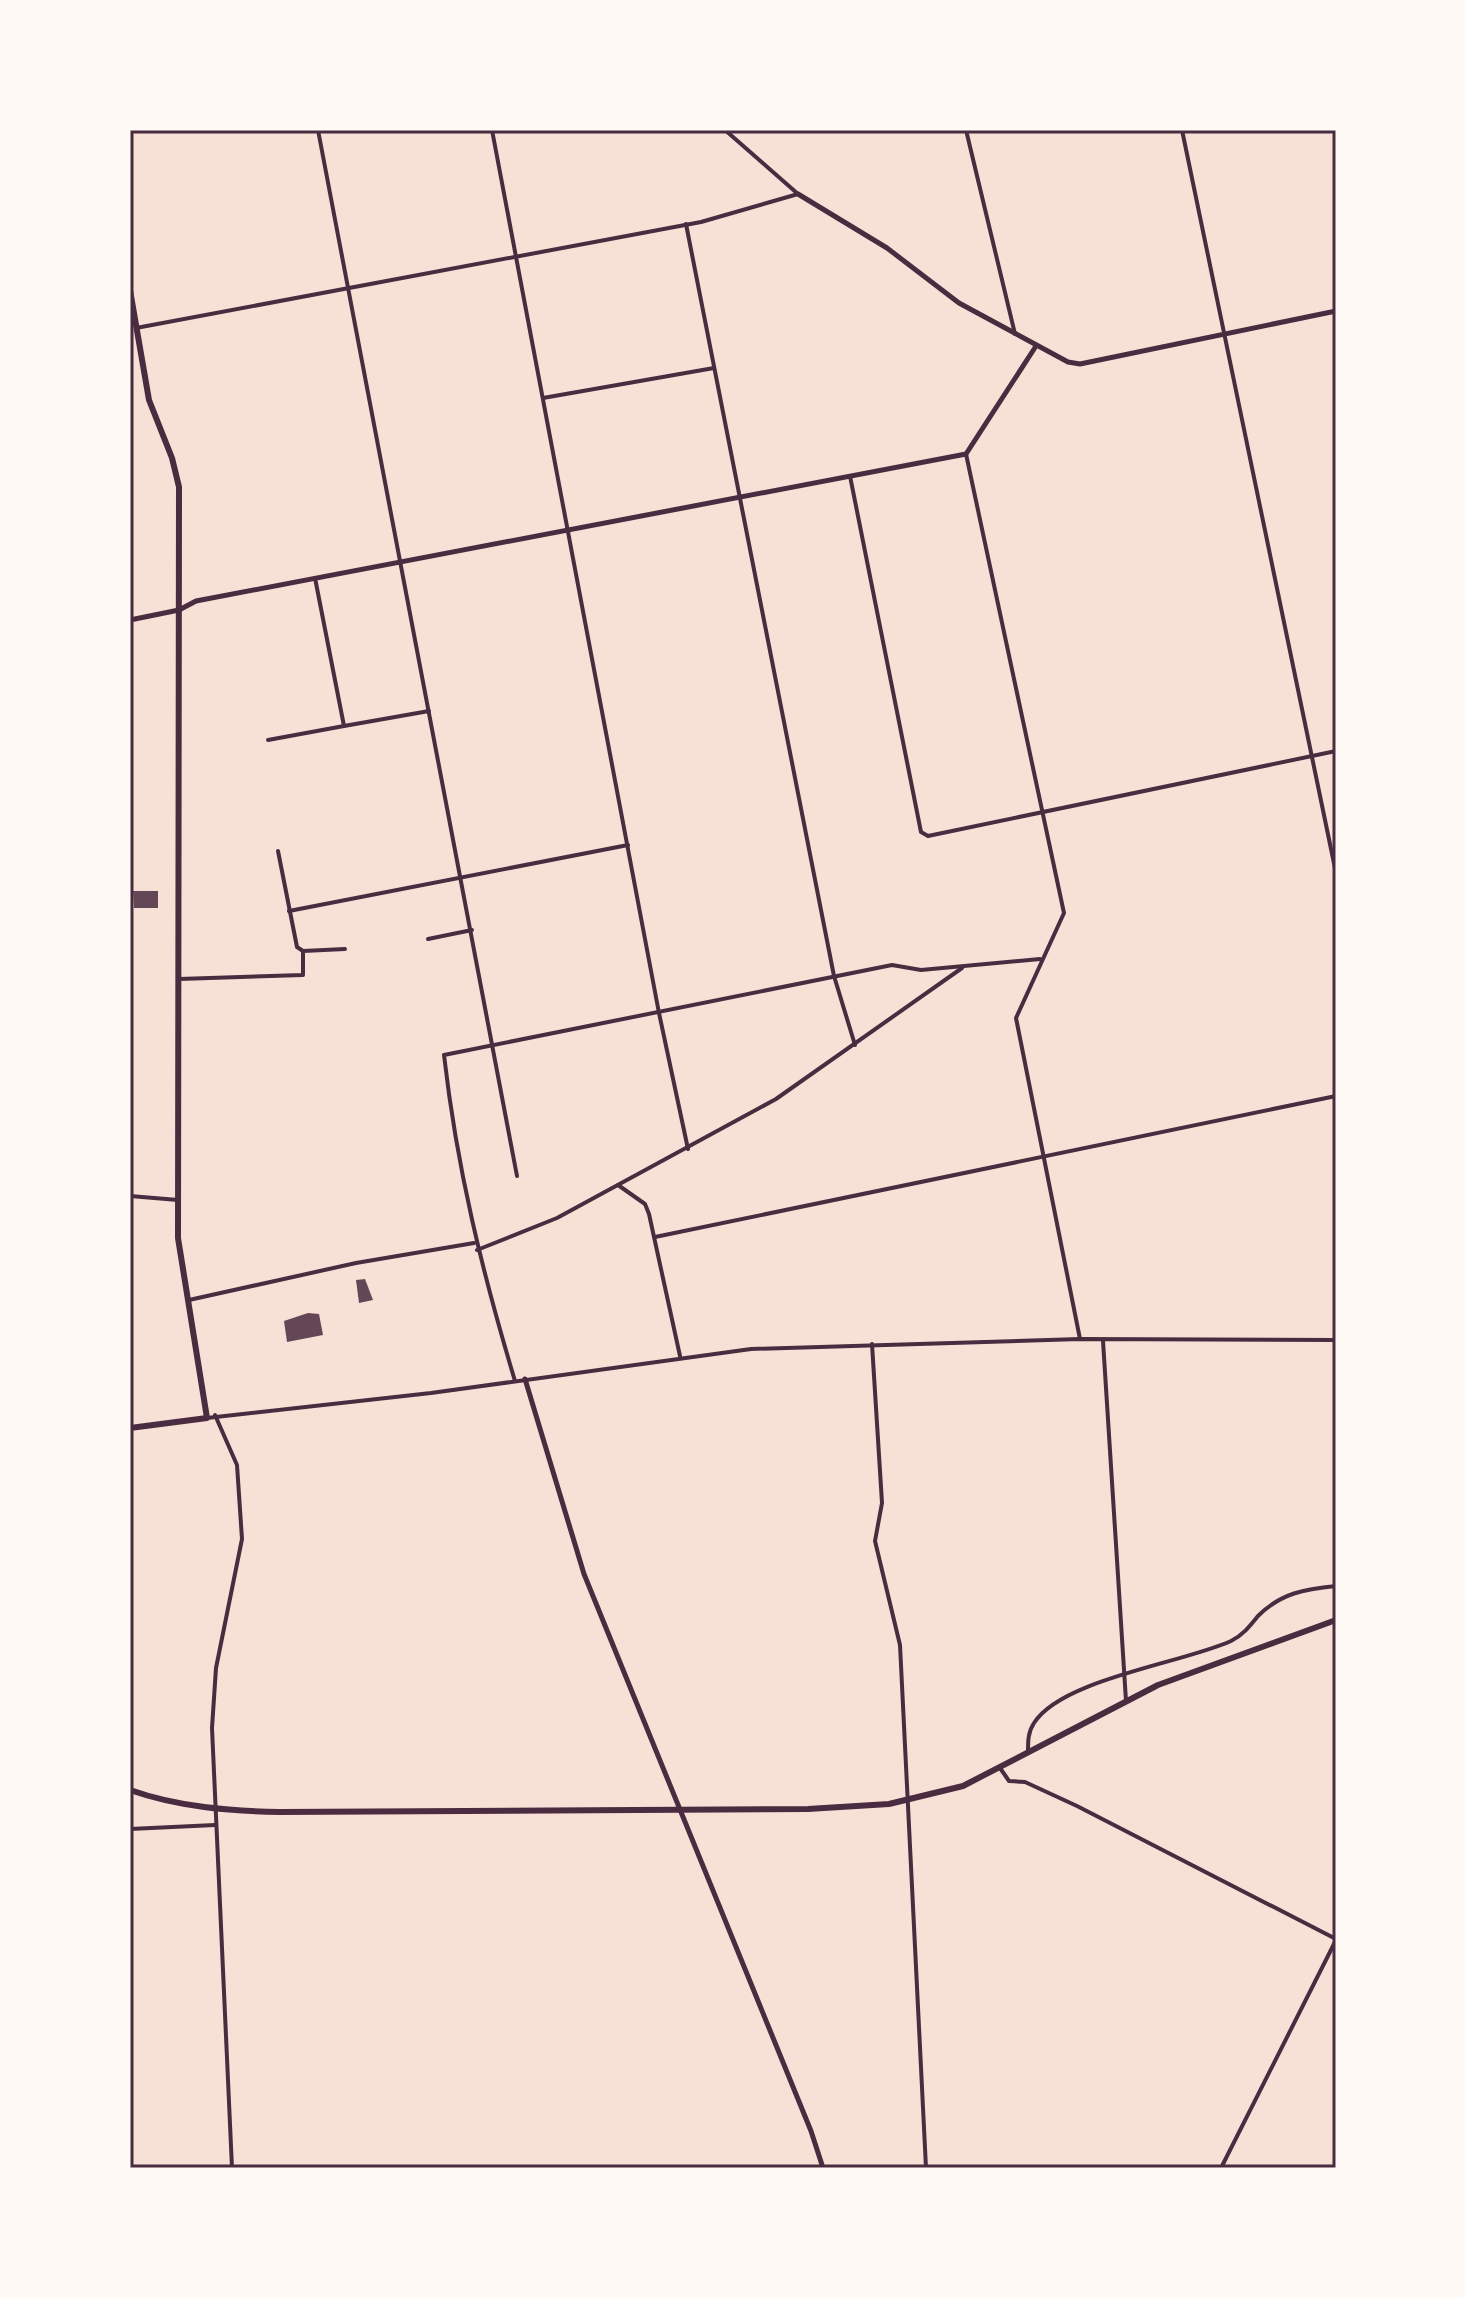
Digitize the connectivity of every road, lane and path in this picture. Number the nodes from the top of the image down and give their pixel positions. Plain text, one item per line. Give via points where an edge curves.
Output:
1 (318, 130) edge
2 (492, 130) edge
3 (725, 130) edge
4 (966, 130) edge
5 (1182, 130) edge
6 (798, 194) junction
7 (686, 224) junction
8 (517, 256) junction
9 (349, 288) junction
10 (130, 290) edge
11 (1336, 311) edge
12 (136, 328) junction
13 (1015, 334) junction
14 (1225, 335) junction
15 (1036, 346) junction
16 (715, 368) junction
17 (543, 398) junction
18 (966, 454) junction
19 (850, 476) junction
20 (740, 497) junction
21 (569, 529) junction
22 (402, 562) junction
23 (315, 578) junction
24 (179, 610) junction
25 (130, 620) edge
26 (429, 711) junction
27 (344, 726) junction
28 (268, 740) dead end
29 (1336, 751) edge
30 (1312, 756) junction
31 (1043, 811) junction
32 (629, 845) junction
33 (278, 851) dead end
34 (1336, 873) edge
35 (461, 876) junction
36 (289, 911) junction
37 (472, 930) junction
38 (428, 939) dead end
39 (345, 949) dead end
40 (303, 951) junction
41 (1040, 959) junction
42 (963, 966) junction
43 (834, 976) junction
44 (177, 979) junction
45 (659, 1013) junction
46 (493, 1044) junction
47 (855, 1045) junction
48 (1336, 1096) edge
49 (688, 1149) junction
50 (1042, 1157) junction
51 (517, 1176) dead end
52 (617, 1185) junction
53 (130, 1196) edge
54 (178, 1200) junction
55 (655, 1237) junction
56 (475, 1243) junction
57 (477, 1250) junction
58 (186, 1301) junction
59 (1080, 1339) junction
60 (1336, 1340) edge
61 (1103, 1341) junction
62 (872, 1344) junction
63 (680, 1356) junction
64 (525, 1379) junction
65 (515, 1381) junction
66 (211, 1416) junction
67 (130, 1428) edge
68 (1336, 1586) edge
69 (1336, 1620) edge
70 (1125, 1674) junction
71 (1126, 1701) junction
72 (1028, 1752) junction
73 (1000, 1768) junction
74 (130, 1790) edge
75 (906, 1801) junction
76 (215, 1808) junction
77 (679, 1810) junction
78 (215, 1825) junction
79 (130, 1829) edge
80 (1336, 1939) edge
81 (232, 2168) edge
82 (823, 2168) edge
83 (926, 2168) edge
84 (1221, 2168) edge

1 - 9 street
2 - 8 street
3 - 6 street
4 - 13 street
5 - 14 street
6 - 7 street
6 - 13 street via 887,248 947,295
7 - 8 street
7 - 16 street
8 - 9 street
8 - 17 street
9 - 12 street
9 - 22 street
10 - 12 main road
11 - 14 street
12 - 24 main road via 149,400 179,487
13 - 15 street
14 - 15 street via 1080,364
14 - 30 street
15 - 18 street
16 - 17 street
16 - 20 street
17 - 21 street
18 - 19 street
18 - 31 street
19 - 20 street
19 - 31 street via 921,832 928,836
20 - 21 street
20 - 43 street
21 - 22 street
21 - 32 street
22 - 23 street
22 - 26 street
23 - 24 street via 196,601
23 - 27 street
24 - 25 street
24 - 44 main road
26 - 27 street
26 - 35 street
27 - 28 street
29 - 30 street
30 - 31 street
30 - 34 street
31 - 41 street via 1064,913
32 - 35 street
32 - 45 street
33 - 36 street
35 - 36 street
35 - 37 street
36 - 40 street via 297,947
37 - 38 street
37 - 46 street
39 - 40 street
40 - 44 street via 303,975
41 - 42 street
41 - 50 street via 1016,1018
42 - 43 street via 921,970 892,965
42 - 47 street
43 - 45 street
43 - 47 street
44 - 54 main road
45 - 46 street
45 - 49 street
46 - 51 street
46 - 56 street via 444,1055 453,1142
47 - 49 street via 776,1099
48 - 50 street
49 - 52 street
50 - 55 street
50 - 59 street
52 - 55 street via 645,1204
52 - 57 street via 557,1218
53 - 54 street
54 - 58 main road
55 - 63 street
56 - 57 street
56 - 58 street
57 - 65 street
58 - 66 main road
59 - 61 street
59 - 62 street
60 - 61 street
61 - 70 street
62 - 63 street
62 - 75 street via 882,1503 875,1541 900,1645
63 - 64 street
64 - 65 street
64 - 77 street via 584,1574
65 - 66 street
66 - 67 main road
66 - 76 street via 237,1465 242,1539 216,1668
68 - 70 street via 1292,1591 1232,1641
69 - 71 main road via 1231,1656
70 - 71 street
70 - 72 street via 1049,1709 1035,1721
71 - 72 main road
72 - 73 main road
73 - 75 main road via 963,1786
73 - 80 street via 1009,1781 1025,1782 1077,1806
74 - 76 main road
75 - 77 main road via 854,1808
75 - 83 street
76 - 77 main road
76 - 78 street
77 - 82 street
78 - 79 street
78 - 81 street
80 - 84 street

